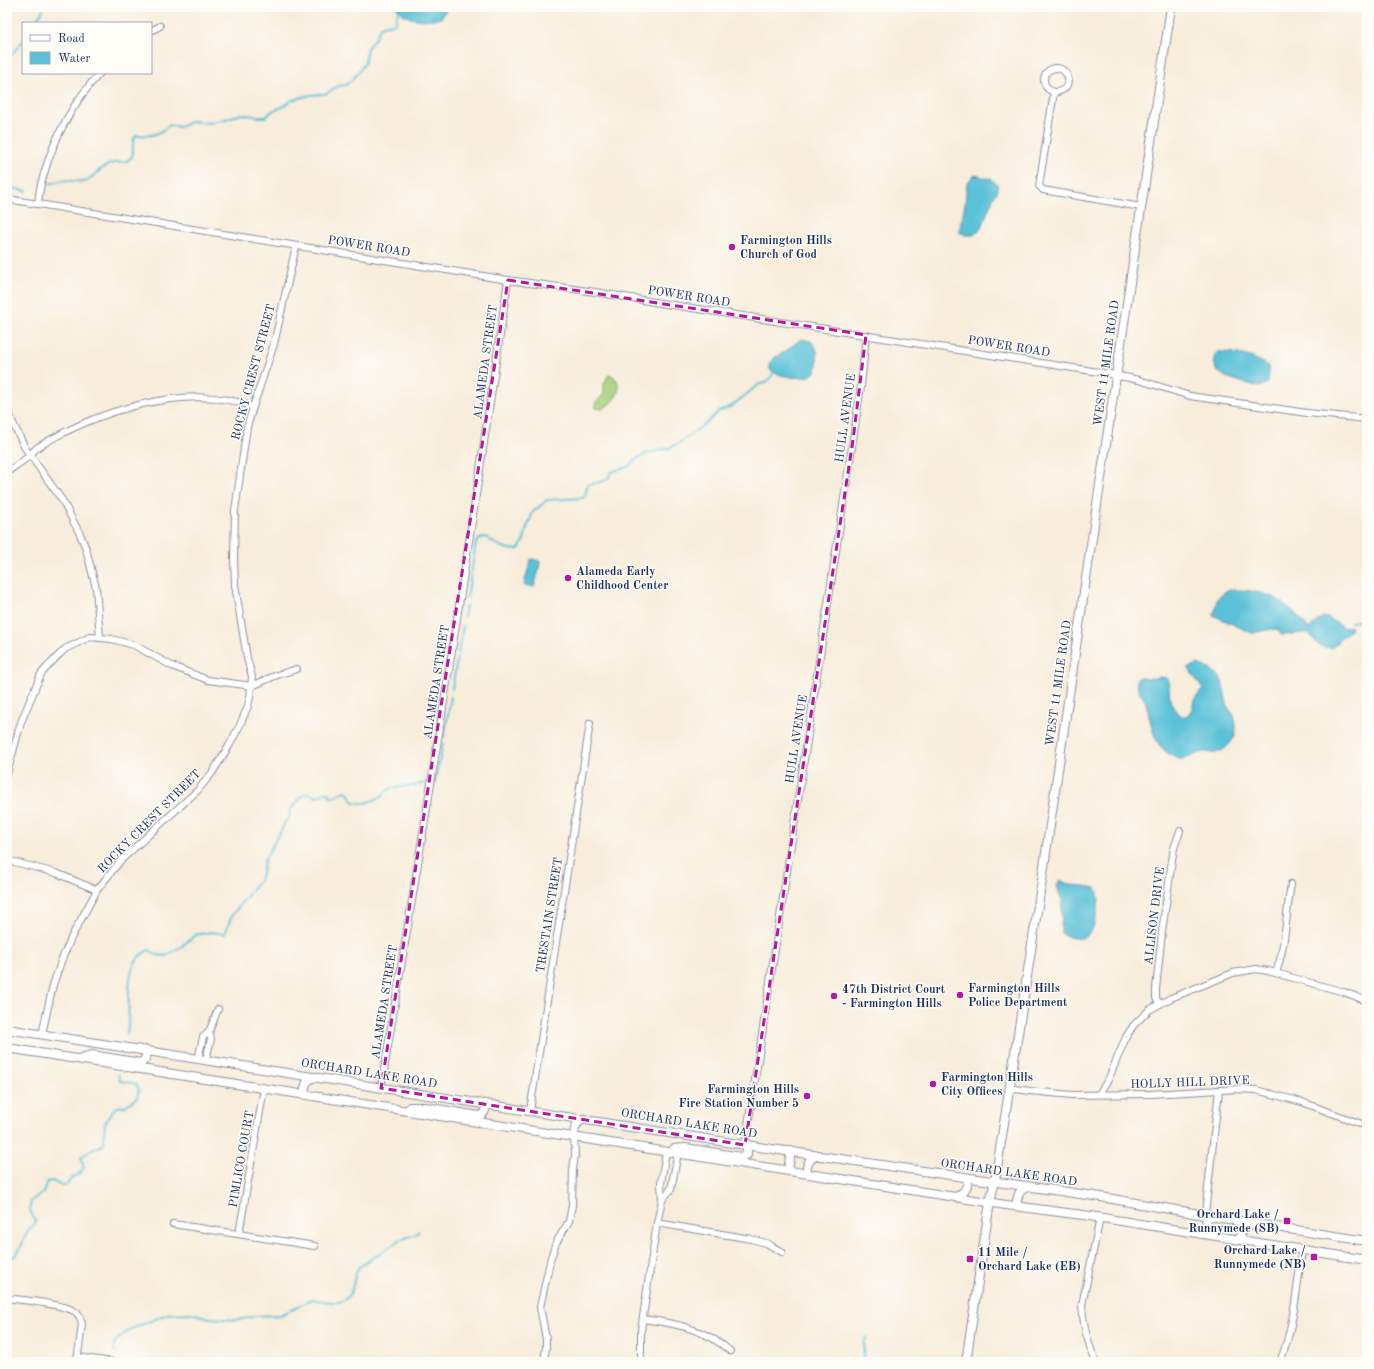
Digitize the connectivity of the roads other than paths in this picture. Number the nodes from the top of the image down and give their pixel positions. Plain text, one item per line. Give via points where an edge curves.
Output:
1 (1172, 7) edge
2 (160, 26) dead end
3 (152, 30) edge
4 (99, 74) edge
5 (1054, 92) junction
6 (7, 199) edge
7 (38, 204) junction
8 (1141, 207) junction
9 (296, 246) junction
10 (508, 280) junction
11 (866, 335) junction
12 (1116, 375) junction
13 (7, 406) edge
14 (252, 407) junction
15 (1367, 419) edge
16 (30, 455) junction
17 (7, 472) edge
18 (100, 638) junction
19 (297, 669) dead end
20 (252, 686) junction
21 (590, 723) dead end
22 (7, 774) edge
23 (1180, 831) dead end
24 (7, 860) edge
25 (1291, 884) dead end
26 (97, 890) junction
27 (1276, 973) junction
28 (1367, 1001) edge
29 (1159, 1004) junction
30 (218, 1009) dead end
31 (7, 1029) edge
32 (42, 1034) junction
33 (7, 1048) edge
34 (147, 1050) junction
35 (79, 1059) junction
36 (202, 1060) junction
37 (319, 1077) junction
38 (264, 1088) junction
39 (382, 1088) junction
40 (1009, 1088) junction
41 (1219, 1090) junction
42 (304, 1094) junction
43 (1099, 1094) junction
44 (486, 1104) junction
45 (398, 1109) junction
46 (530, 1110) junction
47 (586, 1119) junction
48 (1367, 1126) edge
49 (574, 1136) junction
50 (746, 1145) junction
51 (663, 1150) junction
52 (791, 1151) junction
53 (678, 1153) junction
54 (818, 1155) junction
55 (788, 1170) junction
56 (806, 1173) junction
57 (968, 1178) junction
58 (995, 1181) junction
59 (1029, 1186) junction
60 (956, 1197) junction
61 (662, 1200) junction
62 (990, 1202) junction
63 (1016, 1206) junction
64 (1205, 1214) junction
65 (1100, 1218) junction
66 (657, 1223) junction
67 (173, 1224) dead end
68 (1256, 1224) junction
69 (239, 1234) junction
70 (1200, 1234) junction
71 (1240, 1240) junction
72 (1367, 1241) edge
73 (315, 1246) dead end
74 (1302, 1250) junction
75 (782, 1252) dead end
76 (1367, 1260) edge
77 (7, 1298) edge
78 (643, 1319) junction
79 (730, 1351) dead end
80 (77, 1360) edge
81 (112, 1362) edge
82 (544, 1362) edge
83 (641, 1362) edge
84 (966, 1362) edge
85 (1096, 1362) edge
86 (1280, 1362) edge

1 - 8 main road, WEST 11 MILE ROAD
2 - 3 street
4 - 7 street via 80,98 58,135 43,177
5 - 5 street via 1062,91 1068,84 1066,72 1058,68 1051,69 1044,78 1045,86
5 - 8 street via 1039,186 1042,190
6 - 7 street, POWER ROAD
7 - 9 street, POWER ROAD
8 - 12 main road, WEST 11 MILE ROAD
9 - 10 street, POWER ROAD
9 - 14 street, ROCKY CREST STREET via 274,344
10 - 11 street, POWER ROAD
10 - 39 street, ALAMEDA STREET via 448,679
11 - 12 street, POWER ROAD
11 - 50 street, HULL AVENUE via 853,440
12 - 15 street, POWER ROAD via 1190,396
12 - 40 main road, WEST 11 MILE ROAD
13 - 16 street
14 - 16 street via 226,399 205,398 137,405 84,423 36,448
14 - 20 street, ROCKY CREST STREET via 237,487 234,535 235,585
16 - 17 street
16 - 18 street via 62,500 82,539 96,588
18 - 20 street via 134,645 172,666 208,680
18 - 22 street via 90,637 66,649 41,674 21,722
19 - 20 street
20 - 26 street, ROCKY CREST STREET via 240,725 212,773 198,790 122,860
21 - 46 street, TRESTAIN STREET
23 - 29 street, ALLISON DRIVE via 1174,848 1160,949 1156,994
24 - 26 street via 56,874
25 - 27 street via 1280,962
26 - 32 street, ROCKY CREST STREET via 62,959
27 - 28 street
27 - 29 street via 1256,969 1233,973
29 - 43 street via 1133,1026
30 - 36 street
31 - 32 main road, ORCHARD LAKE ROAD
32 - 34 main road, ORCHARD LAKE ROAD
33 - 35 main road
34 - 35 main road via 143,1062 92,1055
34 - 36 main road, ORCHARD LAKE ROAD
35 - 38 main road
36 - 37 main road, ORCHARD LAKE ROAD
37 - 39 main road, ORCHARD LAKE ROAD
37 - 42 main road via 307,1082
38 - 42 main road
38 - 69 street, PIMLICO COURT
39 - 44 main road, ORCHARD LAKE ROAD
40 - 43 street, HOLLY HILL DRIVE via 1053,1094
40 - 58 main road, WEST 11 MILE ROAD
41 - 43 street, HOLLY HILL DRIVE
41 - 48 street, HOLLY HILL DRIVE via 1256,1090 1302,1102
41 - 64 street
42 - 45 main road
44 - 45 main road via 485,1113 479,1116 425,1107
44 - 46 main road, ORCHARD LAKE ROAD
45 - 49 main road
46 - 47 main road, ORCHARD LAKE ROAD
47 - 49 main road via 575,1126
47 - 50 main road, ORCHARD LAKE ROAD
49 - 51 main road
49 - 82 street via 575,1155 569,1221 551,1257 540,1307 546,1339
50 - 51 main road via 747,1155 741,1157 686,1148
50 - 52 main road, ORCHARD LAKE ROAD
51 - 53 main road
51 - 61 street
52 - 54 main road, ORCHARD LAKE ROAD
52 - 55 main road
53 - 55 main road
53 - 61 street via 671,1189
54 - 56 main road via 811,1158
54 - 57 main road, ORCHARD LAKE ROAD
55 - 56 main road
56 - 60 main road
57 - 58 main road, ORCHARD LAKE ROAD
57 - 60 main road via 966,1189
58 - 59 main road, ORCHARD LAKE ROAD
58 - 62 main road, WEST 11 MILE ROAD
59 - 63 main road via 1020,1190
59 - 64 main road, ORCHARD LAKE ROAD
60 - 62 main road
61 - 66 street
62 - 63 main road
62 - 84 main road, WEST 11 MILE ROAD
63 - 65 main road
64 - 68 main road, ORCHARD LAKE ROAD
64 - 70 main road via 1206,1228
65 - 70 main road
65 - 85 street via 1082,1306 1083,1320
66 - 75 street via 751,1239 766,1243
66 - 78 street
67 - 69 street
68 - 71 main road via 1246,1226 1242,1230
68 - 72 main road, ORCHARD LAKE ROAD
69 - 73 street
70 - 71 main road
71 - 74 main road
74 - 76 main road
74 - 86 street via 1291,1325
77 - 80 street via 60,1307 78,1314 82,1324
78 - 79 street via 684,1326 700,1332
78 - 83 street
80 - 81 street

